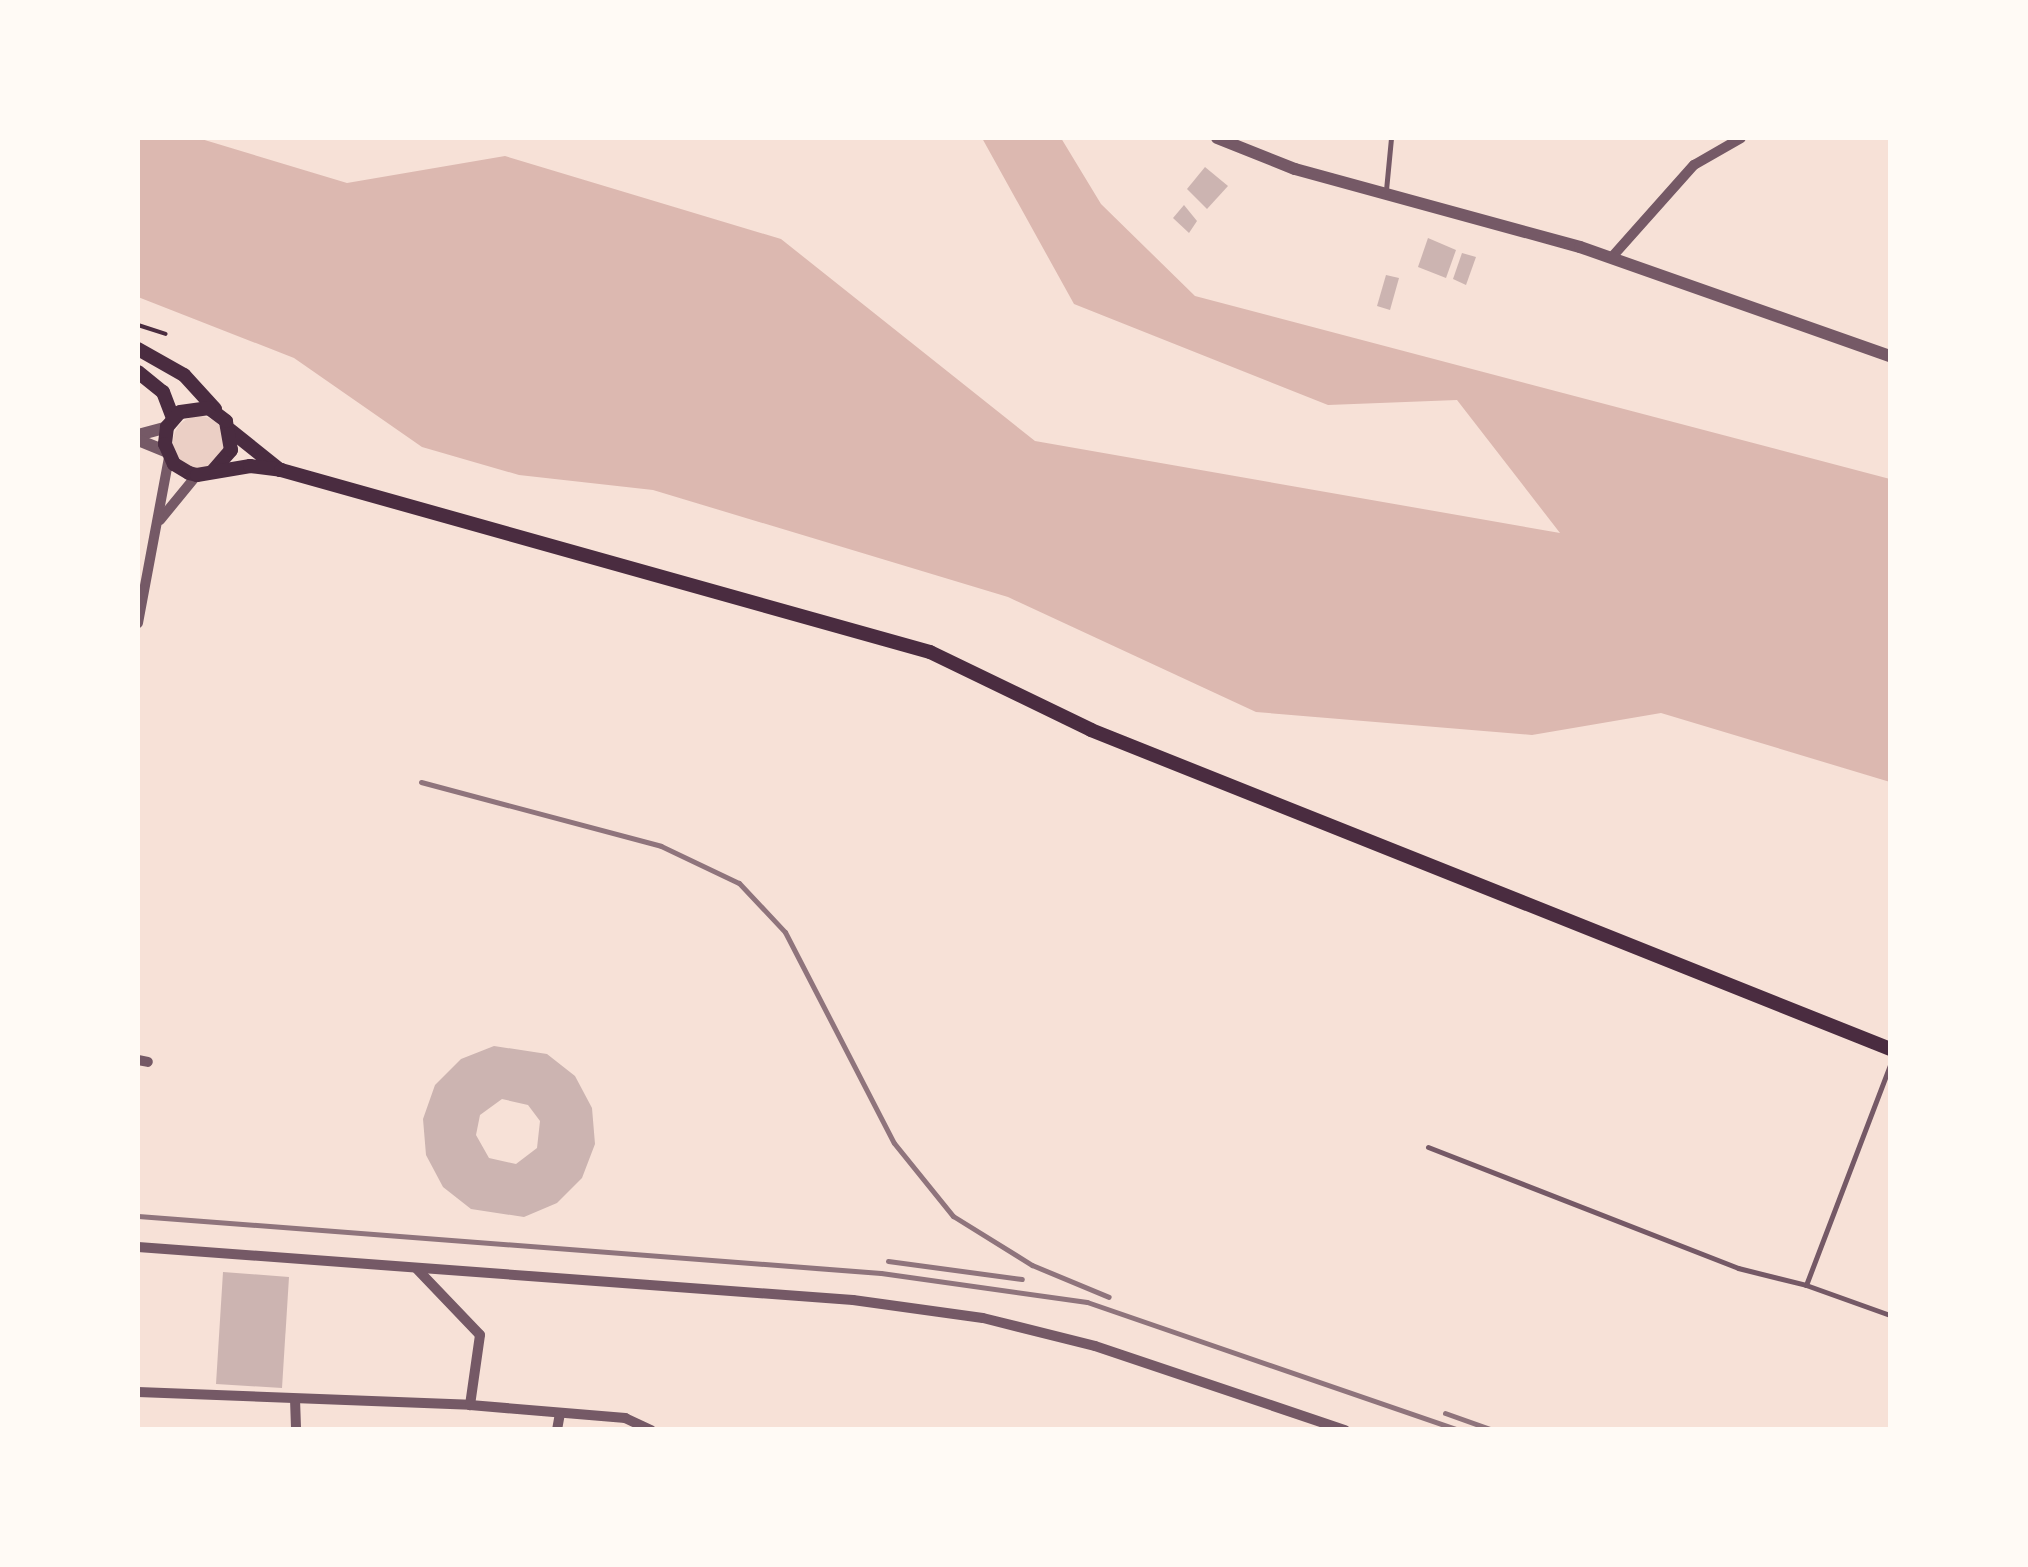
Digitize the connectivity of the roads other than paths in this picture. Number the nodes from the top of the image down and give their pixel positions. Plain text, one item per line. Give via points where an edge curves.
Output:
1 (1216, 138) edge
2 (1392, 138) edge
3 (1740, 138) edge
4 (1386, 190) junction
5 (1611, 258) junction
6 (138, 348) edge
7 (1890, 356) edge
8 (138, 372) edge
9 (218, 414) junction
10 (170, 423) junction
11 (230, 430) junction
12 (138, 438) edge
13 (168, 454) junction
14 (281, 470) junction
15 (205, 473) junction
16 (160, 521) junction
17 (138, 622) edge
18 (1890, 1048) edge
19 (1890, 1065) edge
20 (1428, 1147) dead end
21 (138, 1248) edge
22 (416, 1269) junction
23 (1806, 1285) junction
24 (1890, 1315) edge
25 (138, 1392) edge
26 (295, 1398) junction
27 (470, 1405) junction
28 (560, 1413) junction
29 (296, 1430) edge
30 (557, 1430) edge
31 (651, 1430) edge
32 (1344, 1430) edge

1 - 4 street via 1295,170
2 - 4 lane
3 - 5 street via 1694,165
4 - 5 street
5 - 7 street
6 - 9 main road via 184,376
8 - 10 main road via 162,392
9 - 10 main road via 199,407
9 - 11 main road
10 - 12 street
10 - 13 main road
11 - 14 main road
11 - 15 main road via 231,450
12 - 13 street
13 - 15 main road
13 - 16 street
14 - 15 main road
14 - 18 main road via 930,652 1090,730
15 - 16 street
16 - 17 street
19 - 23 lane
20 - 23 lane via 1738,1268
21 - 22 street
22 - 27 street via 480,1335
22 - 32 street via 852,1300 983,1318 1095,1346
23 - 24 lane
25 - 26 street
26 - 27 street
26 - 29 street
27 - 28 street
28 - 30 street
28 - 31 street via 625,1418

